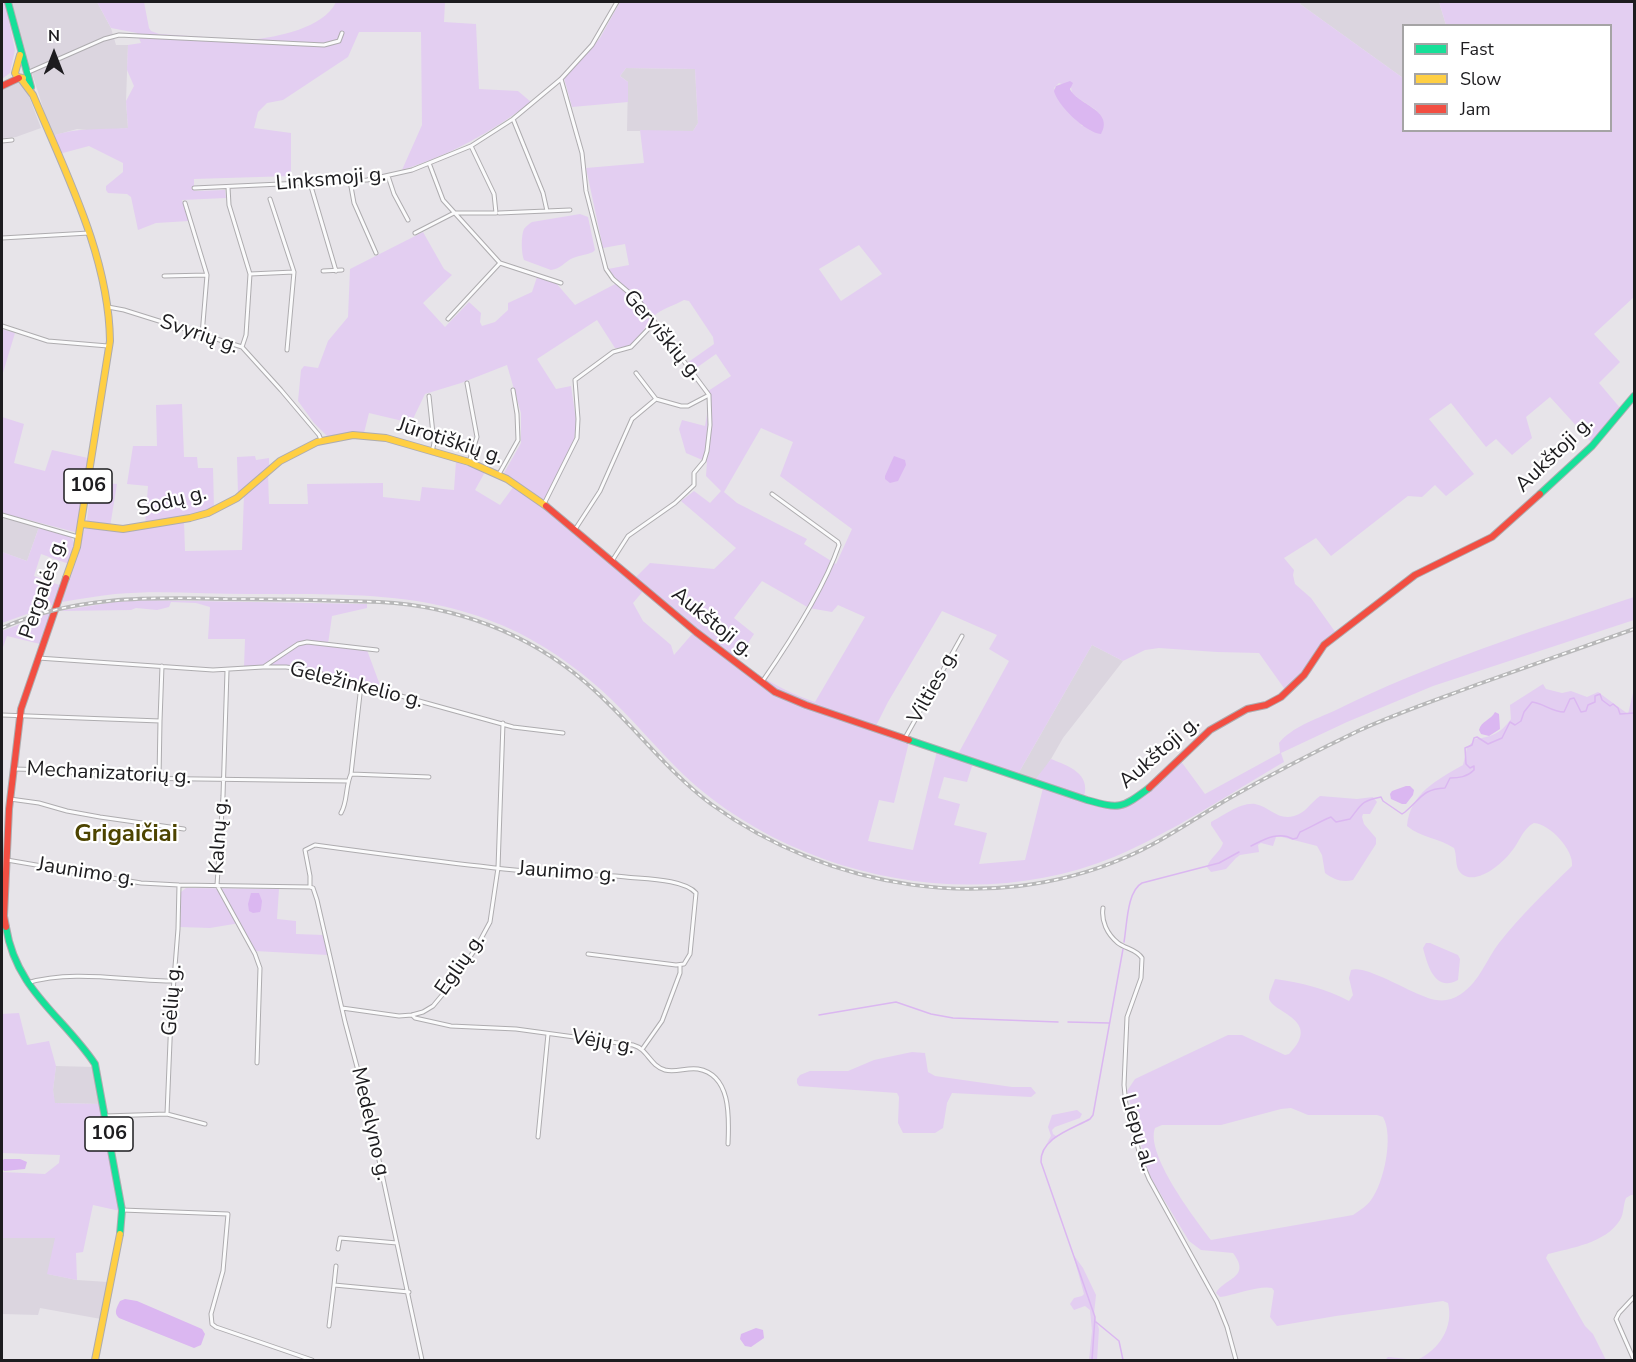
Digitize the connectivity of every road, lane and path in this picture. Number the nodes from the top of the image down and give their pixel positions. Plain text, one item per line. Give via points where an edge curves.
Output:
1 (8, 2) edge
2 (617, 2) edge
3 (342, 33) dead end
4 (24, 72) junction
5 (561, 78) junction
6 (2, 85) edge
7 (513, 120) junction
8 (12, 140) dead end
9 (2, 141) edge
10 (471, 146) junction
11 (429, 163) junction
12 (388, 176) junction
13 (350, 182) junction
14 (310, 183) junction
15 (228, 187) junction
16 (194, 188) dead end
17 (270, 199) dead end
18 (186, 203) dead end
19 (570, 210) dead end
20 (547, 211) junction
21 (454, 213) junction
22 (498, 213) junction
23 (408, 220) dead end
24 (89, 233) junction
25 (415, 233) dead end
26 (2, 238) edge
27 (376, 253) dead end
28 (500, 263) junction
29 (342, 270) dead end
30 (323, 271) dead end
31 (336, 271) junction
32 (294, 272) junction
33 (250, 274) junction
34 (207, 275) junction
35 (164, 276) dead end
36 (561, 283) dead end
37 (108, 308) junction
38 (448, 320) dead end
39 (655, 322) junction
40 (2, 326) edge
41 (202, 335) junction
42 (110, 346) junction
43 (242, 347) junction
44 (287, 350) dead end
45 (636, 373) dead end
46 (467, 383) dead end
47 (513, 390) dead end
48 (709, 395) junction
49 (429, 396) dead end
50 (1635, 396) edge
51 (656, 399) junction
52 (321, 440) junction
53 (432, 452) junction
54 (469, 462) junction
55 (499, 474) junction
56 (772, 494) dead end
57 (544, 504) junction
58 (2, 515) edge
59 (82, 524) junction
60 (576, 529) junction
61 (79, 538) junction
62 (612, 561) junction
63 (962, 636) dead end
64 (377, 650) dead end
65 (38, 658) junction
66 (162, 666) junction
67 (263, 667) junction
68 (228, 670) junction
69 (761, 683) junction
70 (361, 685) junction
71 (2, 715) edge
72 (20, 716) junction
73 (160, 721) junction
74 (502, 723) junction
75 (563, 733) dead end
76 (905, 738) junction
77 (14, 769) junction
78 (351, 774) junction
79 (429, 777) dead end
80 (159, 778) junction
81 (224, 780) junction
82 (348, 781) junction
83 (10, 799) junction
84 (341, 813) dead end
85 (184, 829) dead end
86 (6, 860) junction
87 (498, 868) junction
88 (179, 885) junction
89 (217, 885) junction
90 (311, 887) junction
91 (1103, 908) dead end
92 (588, 954) dead end
93 (680, 966) junction
94 (174, 981) junction
95 (27, 983) junction
96 (342, 1008) junction
97 (412, 1015) junction
98 (548, 1033) junction
99 (643, 1048) junction
100 (257, 1064) dead end
101 (167, 1114) junction
102 (105, 1116) junction
103 (205, 1124) dead end
104 (538, 1137) dead end
105 (728, 1144) dead end
106 (122, 1210) junction
107 (397, 1243) junction
108 (338, 1249) dead end
109 (336, 1266) dead end
110 (334, 1285) junction
111 (409, 1292) junction
112 (1635, 1297) edge
113 (329, 1326) dead end
114 (95, 1360) edge
115 (312, 1360) edge
116 (422, 1360) edge
117 (1236, 1360) edge
118 (1634, 1360) edge

1 - 4 street, Pergalės g. / 106
2 - 5 street, Linksmoji g. via 596,39
3 - 4 street via 339,41 324,45 119,35
4 - 6 street
4 - 24 street, Pergalės g. / 106
5 - 7 street, Linksmoji g.
5 - 39 street, Gerviškių g. via 585,165 588,209 603,262 609,274 640,302
7 - 10 street, Linksmoji g.
7 - 20 street
8 - 9 street
10 - 11 street, Linksmoji g.
10 - 22 street via 494,194
11 - 12 street, Linksmoji g.
11 - 21 street via 439,193
12 - 13 street, Linksmoji g.
12 - 23 street
13 - 14 street, Linksmoji g.
13 - 27 street via 354,203
14 - 15 street, Linksmoji g.
14 - 31 street
15 - 16 street, Linksmoji g.
15 - 33 street
17 - 32 street
18 - 34 street
19 - 20 street
20 - 22 street
21 - 22 street
21 - 25 street
21 - 28 street
24 - 26 street
24 - 37 street, Pergalės g. / 106
28 - 36 street
28 - 38 street
29 - 31 street
30 - 31 street
32 - 33 street
32 - 44 street
33 - 43 street
34 - 35 street
34 - 41 street
37 - 41 street, Svyrių g.
37 - 42 street, Pergalės g. / 106
39 - 48 street, Gerviškių g.
39 - 57 street via 631,347 613,352 575,380 577,438
40 - 42 street via 48,341
41 - 43 street, Svyrių g.
42 - 59 street, Pergalės g. / 106
43 - 52 street, Svyrių g.
45 - 51 street
46 - 54 street via 477,437
47 - 55 street via 518,440
48 - 51 street via 688,406
48 - 62 street, Gerviškių g. via 707,451 694,473 694,485 628,536
49 - 53 street
50 - 76 street, Aukštoji g. via 1592,447 1502,529 1407,581 1323,645 1291,689 1271,703 1247,709 1210,730 1127,804 1114,807 1087,800
51 - 60 street via 632,419 600,491
52 - 53 street, Jūrotiškių g. via 373,435
52 - 59 street, Sodų g. via 280,461 237,498 201,515 132,529
53 - 54 street, Jūrotiškių g.
54 - 55 street, Jūrotiškių g.
55 - 57 street, Jūrotiškių g.
56 - 69 street via 839,544 828,572
57 - 60 street, Jūrotiškių g.
58 - 61 street
59 - 61 street, Pergalės g. / 106
60 - 62 street, Jūrotiškių g.
61 - 65 street, Pergalės g. / 106
62 - 69 street, Aukštoji g.
63 - 76 street, Vilties g.
64 - 67 street via 307,642
65 - 66 street, Geležinkelio g.
65 - 72 street, Pergalės g. / 106
66 - 68 street, Geležinkelio g.
66 - 73 street
67 - 68 street, Geležinkelio g.
67 - 70 street, Geležinkelio g. via 307,670
68 - 81 street, Kalnų g.
69 - 76 street, Aukštoji g. via 794,700
70 - 74 street, Geležinkelio g.
70 - 78 street
71 - 72 street
72 - 73 street
72 - 77 street, Pergalės g. / 106
73 - 80 street
74 - 75 street, Geležinkelio g.
74 - 87 street, Eglių g.
77 - 80 street, Mechanizatorių g.
77 - 83 street, Pergalės g. / 106
78 - 79 street
78 - 82 street
80 - 81 street, Mechanizatorių g.
81 - 82 street, Mechanizatorių g.
81 - 89 street, Kalnų g.
82 - 84 street
83 - 85 street
83 - 86 street, Pergalės g. / 106
86 - 88 street, Jaunimo g. via 123,880
86 - 95 street, Pergalės g. / 106 via 6,933 12,956
87 - 90 street, Jaunimo g. via 315,845 305,850
87 - 93 street, Jaunimo g. via 670,882 692,889 697,903 690,954
87 - 97 street, Eglių g. via 490,922 476,948 433,1006
88 - 89 street, Jaunimo g.
88 - 94 street, Gėlių g.
89 - 90 street, Jaunimo g.
89 - 100 street, Kalnų g. via 260,968
90 - 96 street, Medelyno g.
91 - 117 street, Liepų al. via 1103,922 1114,938 1142,958 1141,978 1127,1017 1124,1085 1141,1160 1217,1302
92 - 93 street
93 - 99 street via 662,1021
94 - 95 street via 66,978
94 - 101 street, Gėlių g.
95 - 102 street, Pergalės g. / 106 via 89,1054 98,1073
96 - 97 street
96 - 107 street, Medelyno g.
97 - 98 street, Vėjų g. via 451,1026
98 - 99 street, Vėjų g.
98 - 104 street
99 - 105 street, Vėjų g. via 660,1068 701,1070 716,1079 728,1103
101 - 102 street
101 - 103 street
102 - 106 street, Pergalės g. / 106
106 - 114 street, Pergalės g. / 106
106 - 115 street via 228,1214 223,1271 211,1314 212,1324
107 - 108 street via 340,1238
107 - 111 street, Medelyno g.
109 - 110 street
110 - 111 street
110 - 113 street
111 - 116 street, Medelyno g.
112 - 118 street via 1616,1319

